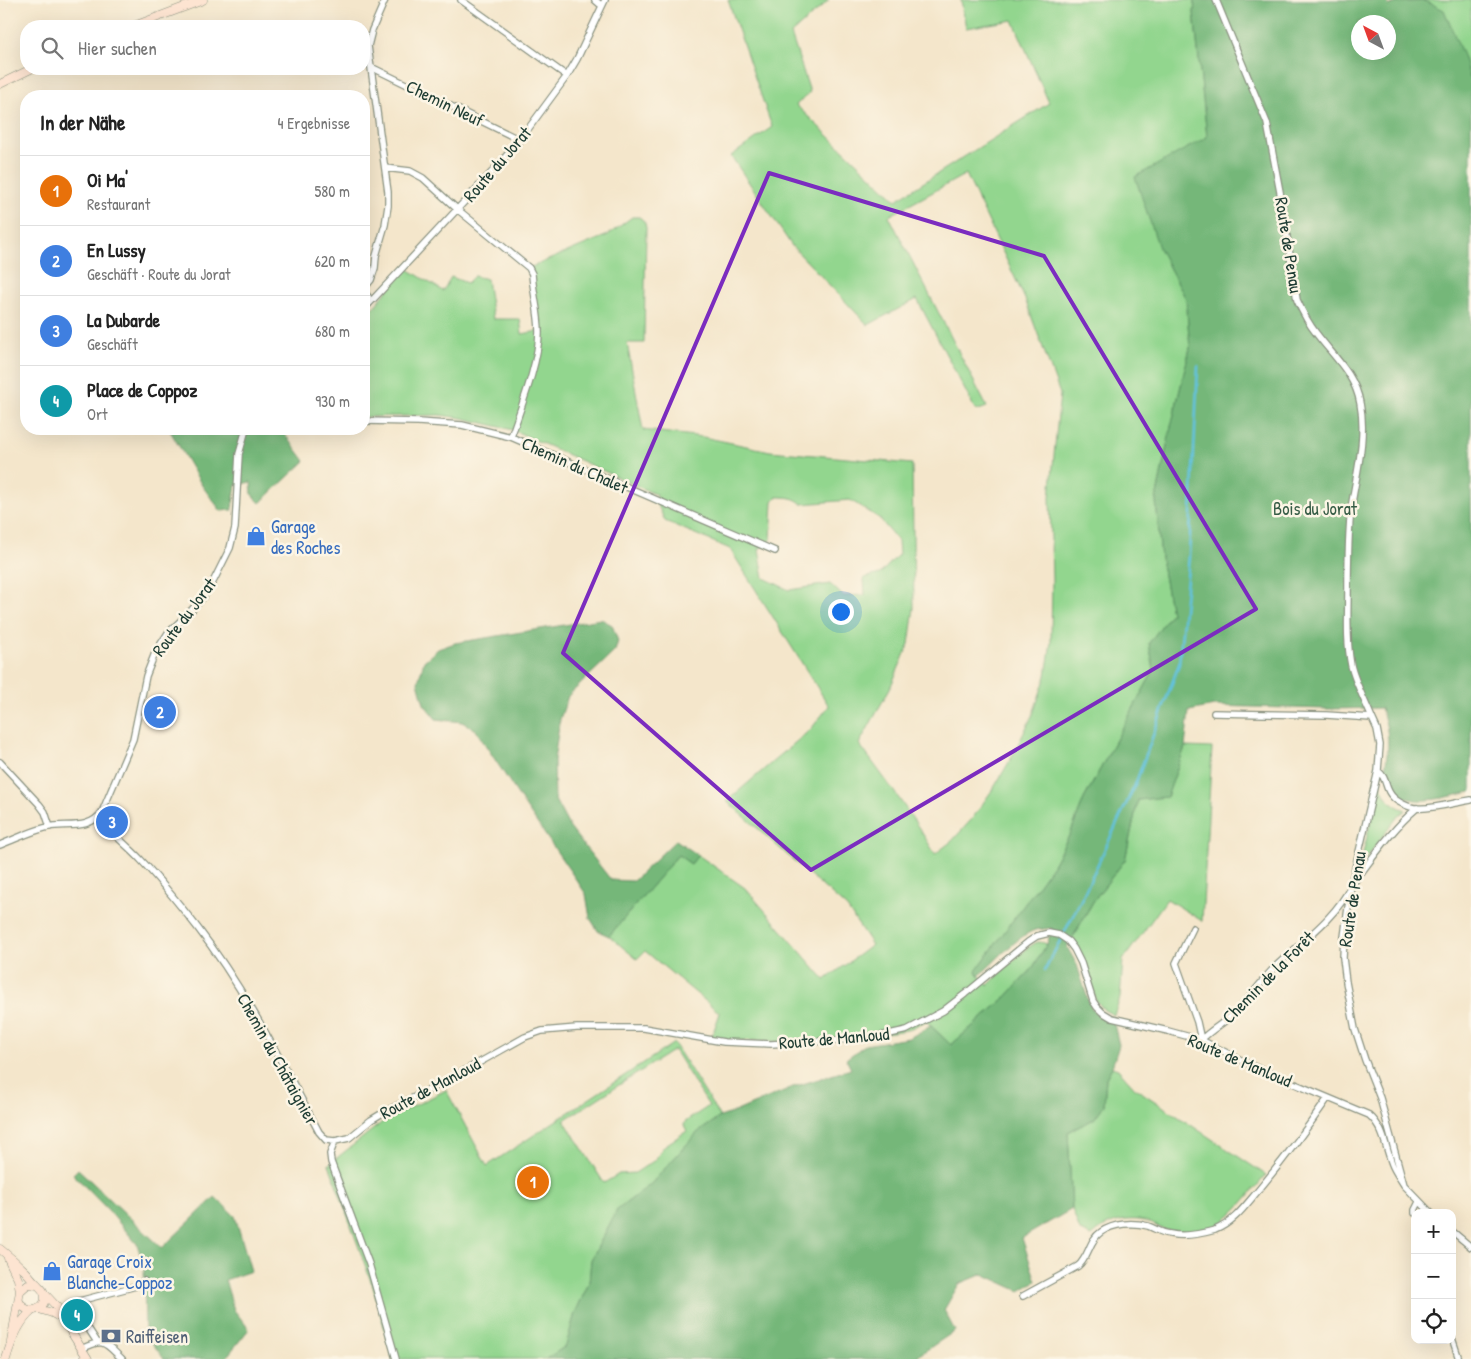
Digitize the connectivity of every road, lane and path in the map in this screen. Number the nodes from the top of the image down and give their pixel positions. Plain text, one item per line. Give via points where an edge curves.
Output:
1 (203, 0) edge
2 (385, 0) edge
3 (461, 0) edge
4 (595, 0) edge
5 (1216, 0) edge
6 (604, 3) edge
7 (150, 20) edge
8 (370, 38) edge
9 (370, 60) edge
10 (371, 67) junction
11 (20, 74) edge
12 (567, 76) junction
13 (0, 84) edge
14 (520, 140) junction
15 (385, 168) junction
16 (457, 209) junction
17 (370, 282) edge
18 (371, 301) edge
19 (370, 421) edge
20 (244, 435) edge
21 (511, 437) junction
22 (775, 551) dead end
23 (1214, 712) dead end
24 (1372, 718) junction
25 (0, 762) edge
26 (1378, 771) junction
27 (1471, 800) edge
28 (1417, 808) junction
29 (98, 817) junction
30 (50, 826) junction
31 (0, 845) edge
32 (1351, 886) junction
33 (1193, 928) dead end
34 (1201, 1040) junction
35 (1328, 1098) junction
36 (335, 1141) junction
37 (1404, 1185) junction
38 (1419, 1202) junction
39 (1416, 1209) edge
40 (1427, 1209) edge
41 (1456, 1234) edge
42 (1471, 1247) edge
43 (3, 1251) edge
44 (144, 1281) dead end
45 (37, 1285) junction
46 (20, 1291) junction
47 (44, 1294) junction
48 (1023, 1296) dead end
49 (18, 1301) junction
50 (35, 1310) junction
51 (63, 1319) junction
52 (11, 1342) junction
53 (97, 1342) junction
54 (1454, 1344) edge
55 (82, 1348) junction
56 (6, 1359) edge
57 (88, 1359) edge
58 (122, 1359) edge
59 (396, 1359) edge
60 (1459, 1359) edge

1 - 7 main road
2 - 8 street
3 - 12 street
4 - 6 street
5 - 24 street, Route de Penau via 1267,123 1298,300 1314,332 1348,373 1360,401 1362,424 1349,538 1348,641 1351,667
6 - 12 street, Route du Jorat
9 - 10 street
10 - 14 street, Chemin Neuf
10 - 15 street
11 - 13 main road
12 - 14 street, Route du Jorat
14 - 16 street, Route du Jorat
15 - 16 street via 415,173
15 - 17 street via 387,218
16 - 18 street, Route du Jorat
16 - 21 street via 524,263 532,274 538,349
19 - 21 street, Chemin du Chalet via 462,425
20 - 29 street, Route du Jorat via 239,454 230,548 204,596 168,633 155,652 146,676 133,739
21 - 22 street, Chemin du Chalet
23 - 24 street
24 - 26 street, Route de Penau via 1380,745
25 - 30 street via 39,804
26 - 28 street via 1393,797
26 - 32 street, Route de Penau
27 - 28 street
28 - 32 street, Chemin de la Forêt via 1404,819
29 - 30 street via 80,825
29 - 36 street, Chemin du Châtaignier via 141,860 198,928 271,1042 319,1132 326,1140
30 - 31 street
32 - 34 street, Chemin de la Forêt via 1327,918 1273,969 1238,1011
32 - 37 street, Route de Penau via 1344,936 1346,982 1355,1029 1380,1098
33 - 34 street, Chemin de la Forêt via 1176,963
34 - 35 street, Route de Manloud
34 - 36 street, Route de Manloud via 1112,1018 1102,1012 1093,1001 1074,949 1059,935 1049,933 1028,942 943,1011 907,1030 876,1037 771,1044 724,1042 644,1028 542,1031 386,1111 349,1138
35 - 37 street, Route de Manloud via 1364,1112 1377,1123
35 - 48 street via 1268,1178 1228,1223 1213,1230 1180,1235 1147,1226 1111,1226 1096,1236 1078,1266
36 - 59 street, Chemin du Châtaignier via 331,1162 369,1264
37 - 38 street, Route de Penau
38 - 39 street
38 - 40 street, Route de Penau
41 - 42 street
43 - 45 main road
43 - 46 main road via 17,1276
44 - 53 street via 79,1301 75,1308
45 - 46 main road via 28,1284
45 - 47 main road
46 - 49 main road
47 - 50 main road via 44,1302
47 - 51 main road
49 - 50 main road via 22,1307
49 - 52 main road
50 - 51 main road via 52,1312
50 - 52 main road via 23,1320
51 - 55 main road
52 - 56 main road
53 - 55 street
53 - 58 street via 106,1345
54 - 60 street
55 - 57 main road

